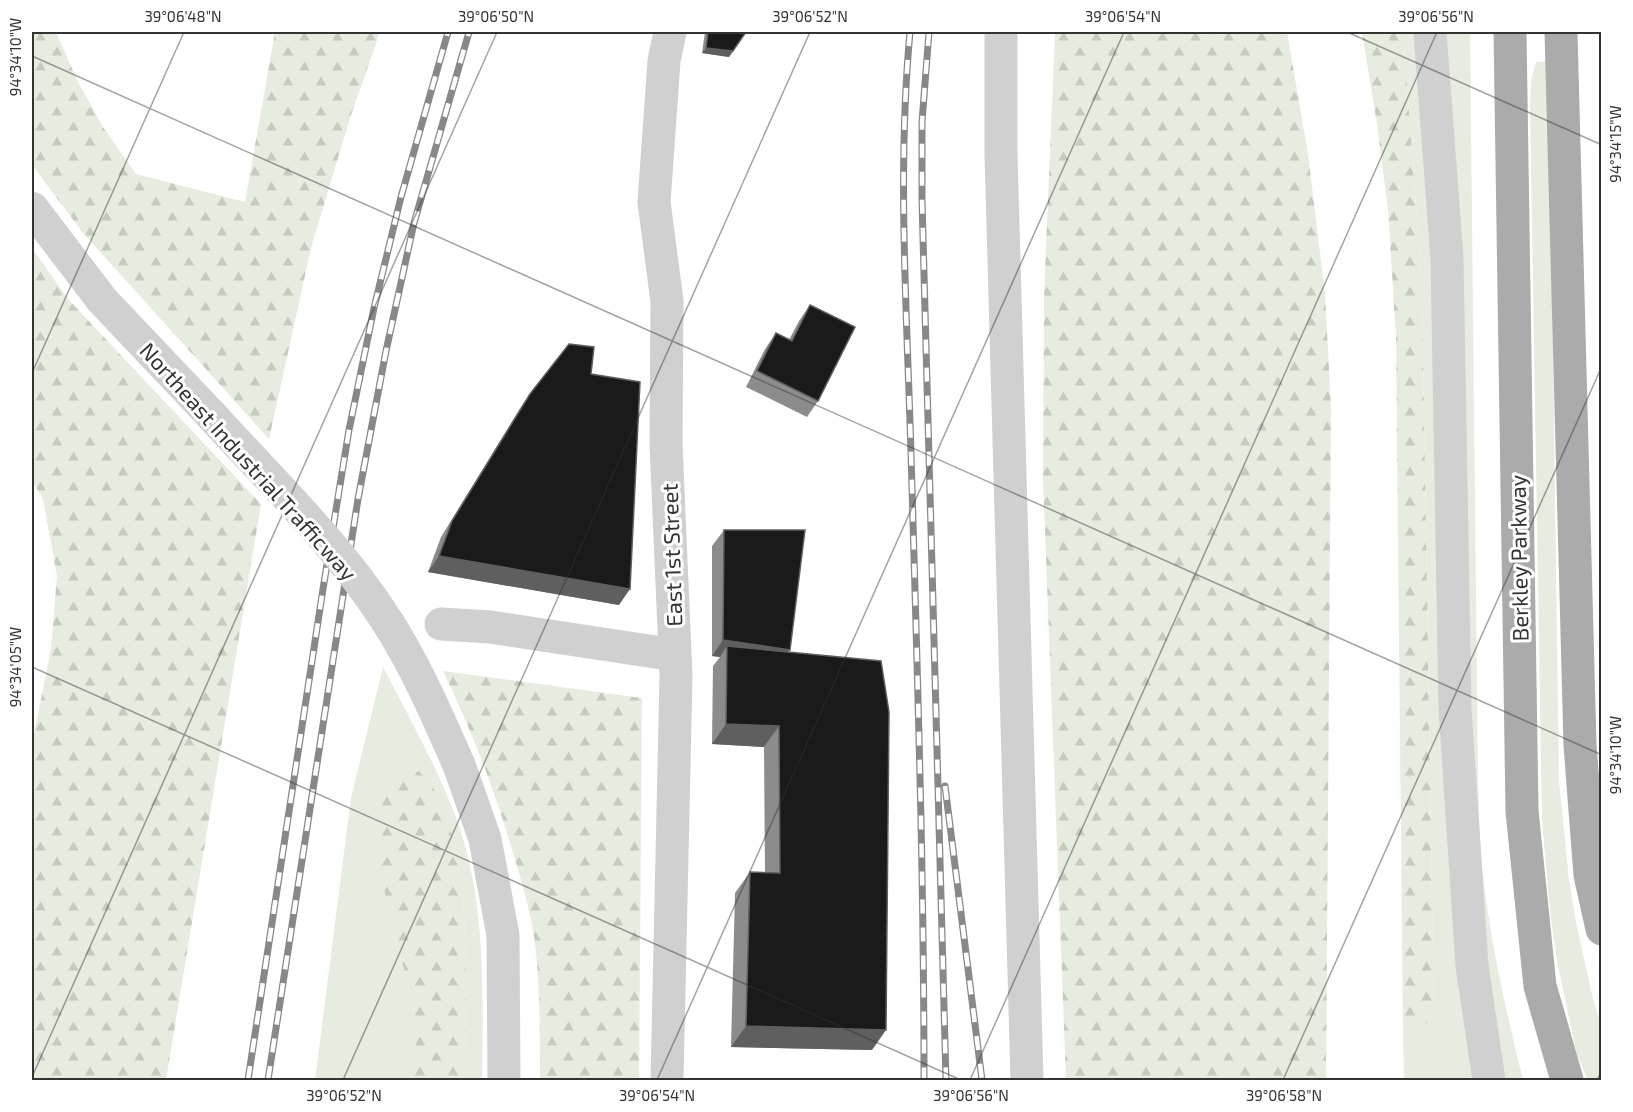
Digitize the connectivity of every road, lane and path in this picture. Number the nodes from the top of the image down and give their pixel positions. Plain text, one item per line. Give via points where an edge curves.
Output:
1 (670, 32) edge
2 (1001, 32) edge
3 (1430, 32) edge
4 (1510, 32) edge
5 (1561, 32) edge
6 (32, 208) edge
7 (441, 624) dead end
8 (675, 655) junction
9 (1602, 929) edge
10 (504, 1080) edge
11 (667, 1080) edge
12 (1028, 1080) edge
13 (1489, 1080) edge
14 (1567, 1080) edge

1 - 8 street, East 1st Street via 664,61 654,202 667,301 666,444
2 - 12 street
3 - 13 street via 1447,258 1455,708 1472,966
4 - 14 main road, Berkley Parkway via 1522,811 1540,986
5 - 9 main road via 1580,745 1590,875
6 - 10 street, Northeast Industrial Trafficway, bridge via 102,300 334,550 385,618 424,687 459,765 485,839 503,934
7 - 8 street via 490,627
8 - 11 street, East 1st Street

